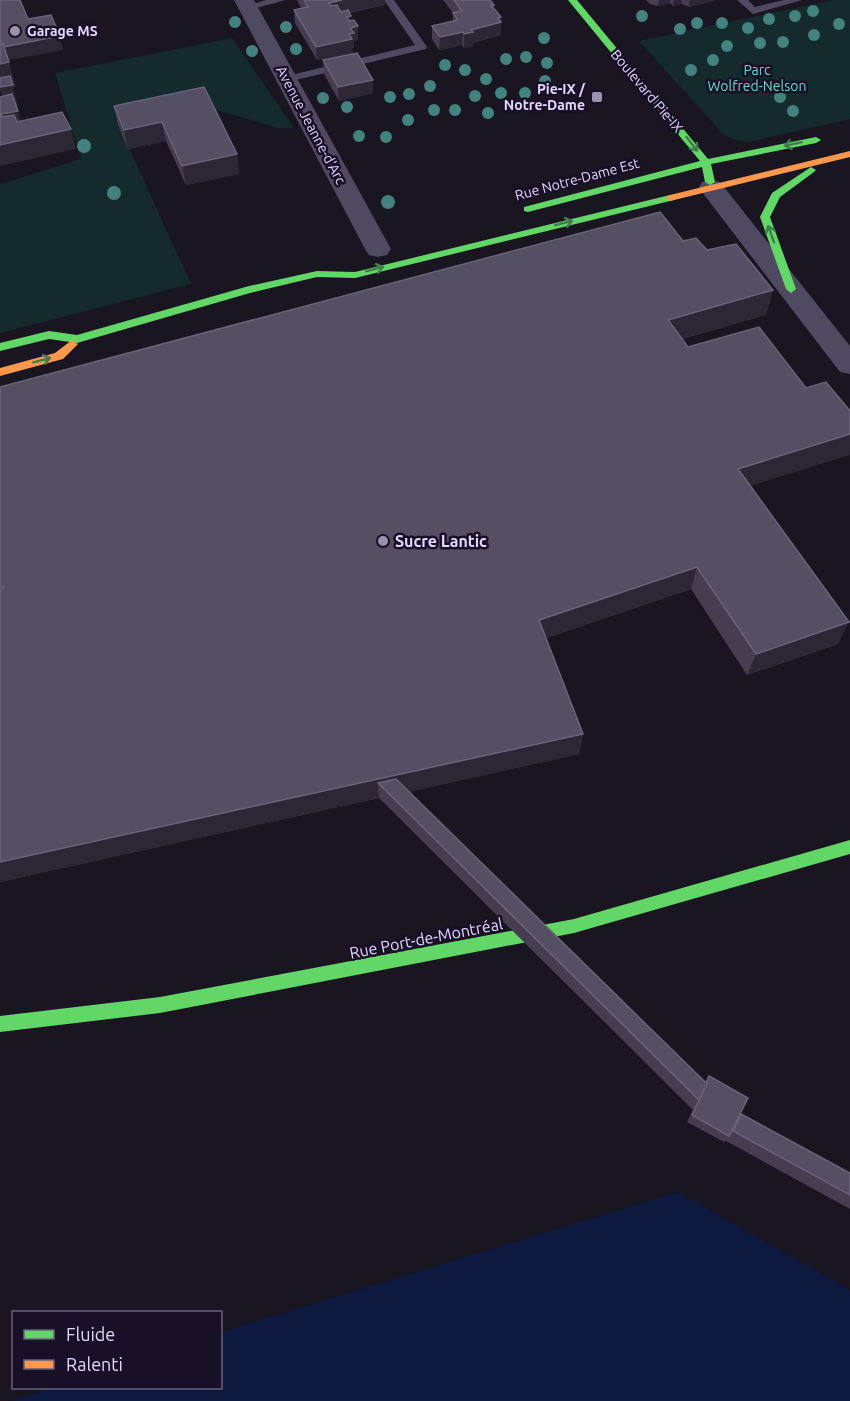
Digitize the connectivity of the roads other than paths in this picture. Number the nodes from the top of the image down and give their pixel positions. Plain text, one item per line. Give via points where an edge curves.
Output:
1 (281, 0) edge
2 (389, 0) edge
3 (572, 0) edge
4 (742, 0) edge
5 (797, 0) edge
6 (246, 4) edge
7 (287, 79) junction
8 (835, 136) dead end
9 (710, 143) dead end
10 (850, 154) edge
11 (720, 159) junction
12 (824, 160) junction
13 (708, 175) junction
14 (514, 213) dead end
15 (379, 249) dead end
16 (339, 259) dead end
17 (317, 274) junction
18 (791, 289) junction
19 (77, 339) junction
20 (0, 347) edge
21 (850, 365) edge
22 (0, 372) edge
23 (850, 847) edge
24 (0, 1024) edge

1 - 6 lane
2 - 7 lane via 422,47
3 -> 13 main road, Boulevard Pie-IX
4 - 5 lane via 753,11
6 - 7 street, Avenue Jeanne-d'Arc
7 - 15 street, Avenue Jeanne-d'Arc
8 -> 11 main road, Rue Notre-Dame Est
9 - 11 main road
10 - 12 main road, Rue Notre-Dame Est
11 - 13 main road
11 - 13 main road, Rue Notre-Dame Est
12 - 13 main road, Rue Notre-Dame Est
18 -> 12 main road via 765,218 767,206 773,197
13 - 14 main road, Rue Notre-Dame Est
17 -> 13 main road, Rue Notre-Dame Est via 355,275
13 - 18 street, Boulevard Pie-IX
16 - 17 main road, Rue Notre-Dame Est
17 - 19 main road, Rue Notre-Dame Est
18 - 21 street, Boulevard Pie-IX
19 - 20 main road, Rue Notre-Dame Est via 49,335
22 -> 19 main road, Rue Notre-Dame Est via 59,356
23 - 24 main road, Rue Port-de-Montréal via 574,926 160,1005

